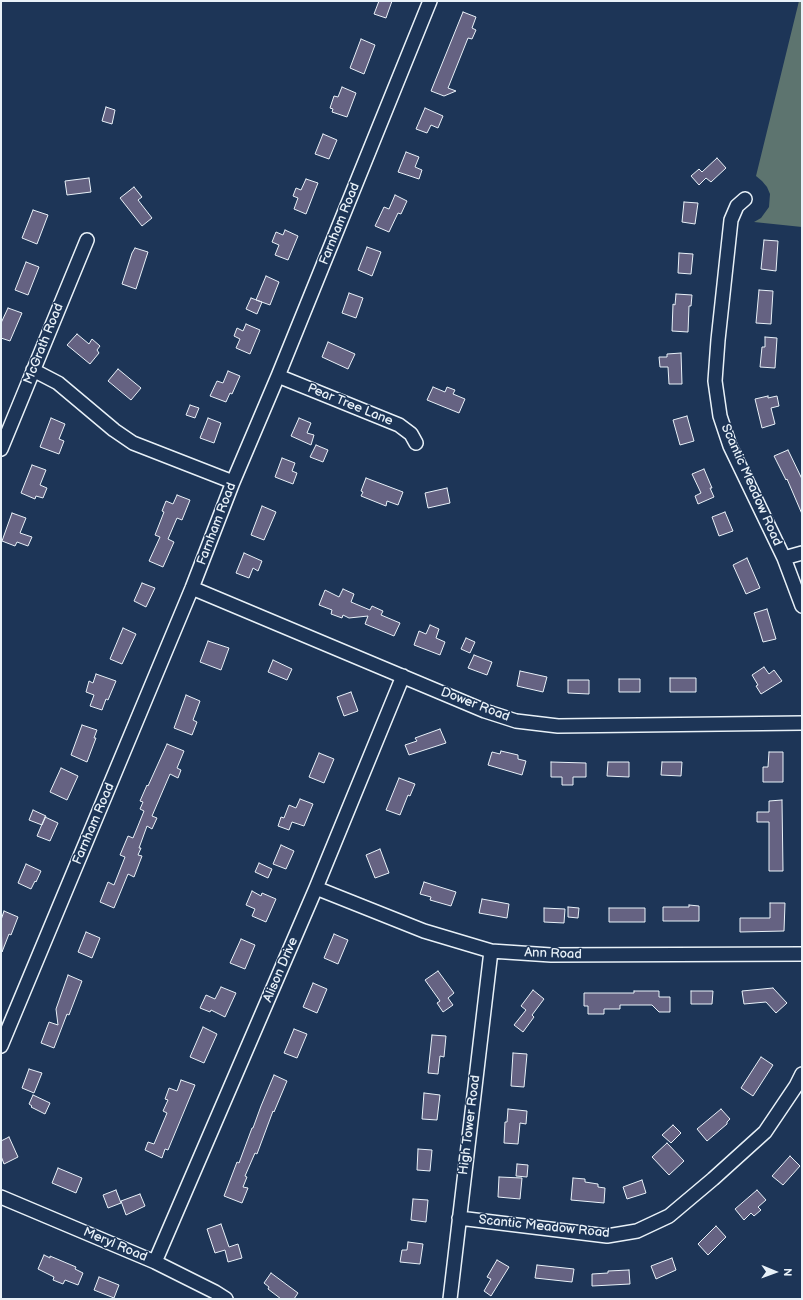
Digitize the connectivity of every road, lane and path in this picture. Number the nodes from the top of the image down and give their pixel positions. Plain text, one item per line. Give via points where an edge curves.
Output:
1 (430, 1) edge
2 (745, 199) dead end
3 (87, 240) dead end
4 (33, 370) junction
5 (278, 376) junction
6 (416, 443) dead end
7 (1, 449) edge
8 (233, 482) junction
9 (802, 552) edge
10 (784, 558) junction
11 (192, 588) junction
12 (802, 606) edge
13 (403, 676) junction
14 (802, 723) edge
15 (316, 888) junction
16 (491, 951) junction
17 (802, 954) edge
18 (5, 1024) edge
19 (1, 1046) edge
20 (802, 1074) edge
21 (1, 1197) edge
22 (459, 1218) junction
23 (155, 1262) junction
24 (226, 1299) edge
25 (450, 1299) edge

1 - 5 street, Farnham Road
2 - 10 street, Scantic Meadow Road via 737,206 731,220 715,381 720,416 730,446
3 - 4 street, McGrath Road
4 - 7 street, McGrath Road
4 - 8 street via 58,383 133,443
5 - 6 street, Pear Tree Lane via 399,425 411,434
5 - 8 street, Farnham Road
8 - 11 street, Farnham Road
9 - 10 street
10 - 12 street, Scantic Meadow Road
11 - 13 street, Dower Road
11 - 18 street, Farnham Road
13 - 14 street, Dower Road via 485,711 516,721 537,724 558,726
13 - 15 street, Alison Drive
15 - 16 street, Ann Road via 424,932
15 - 23 street, Alison Drive
16 - 17 street, Ann Road via 551,956
16 - 22 street, High Tower Road
18 - 19 street, Farnham Road
20 - 22 street, Scantic Meadow Road via 765,1132 669,1216 638,1231 607,1236
21 - 23 street, Meryl Road
22 - 25 street, High Tower Road
23 - 24 street, Meryl Road

